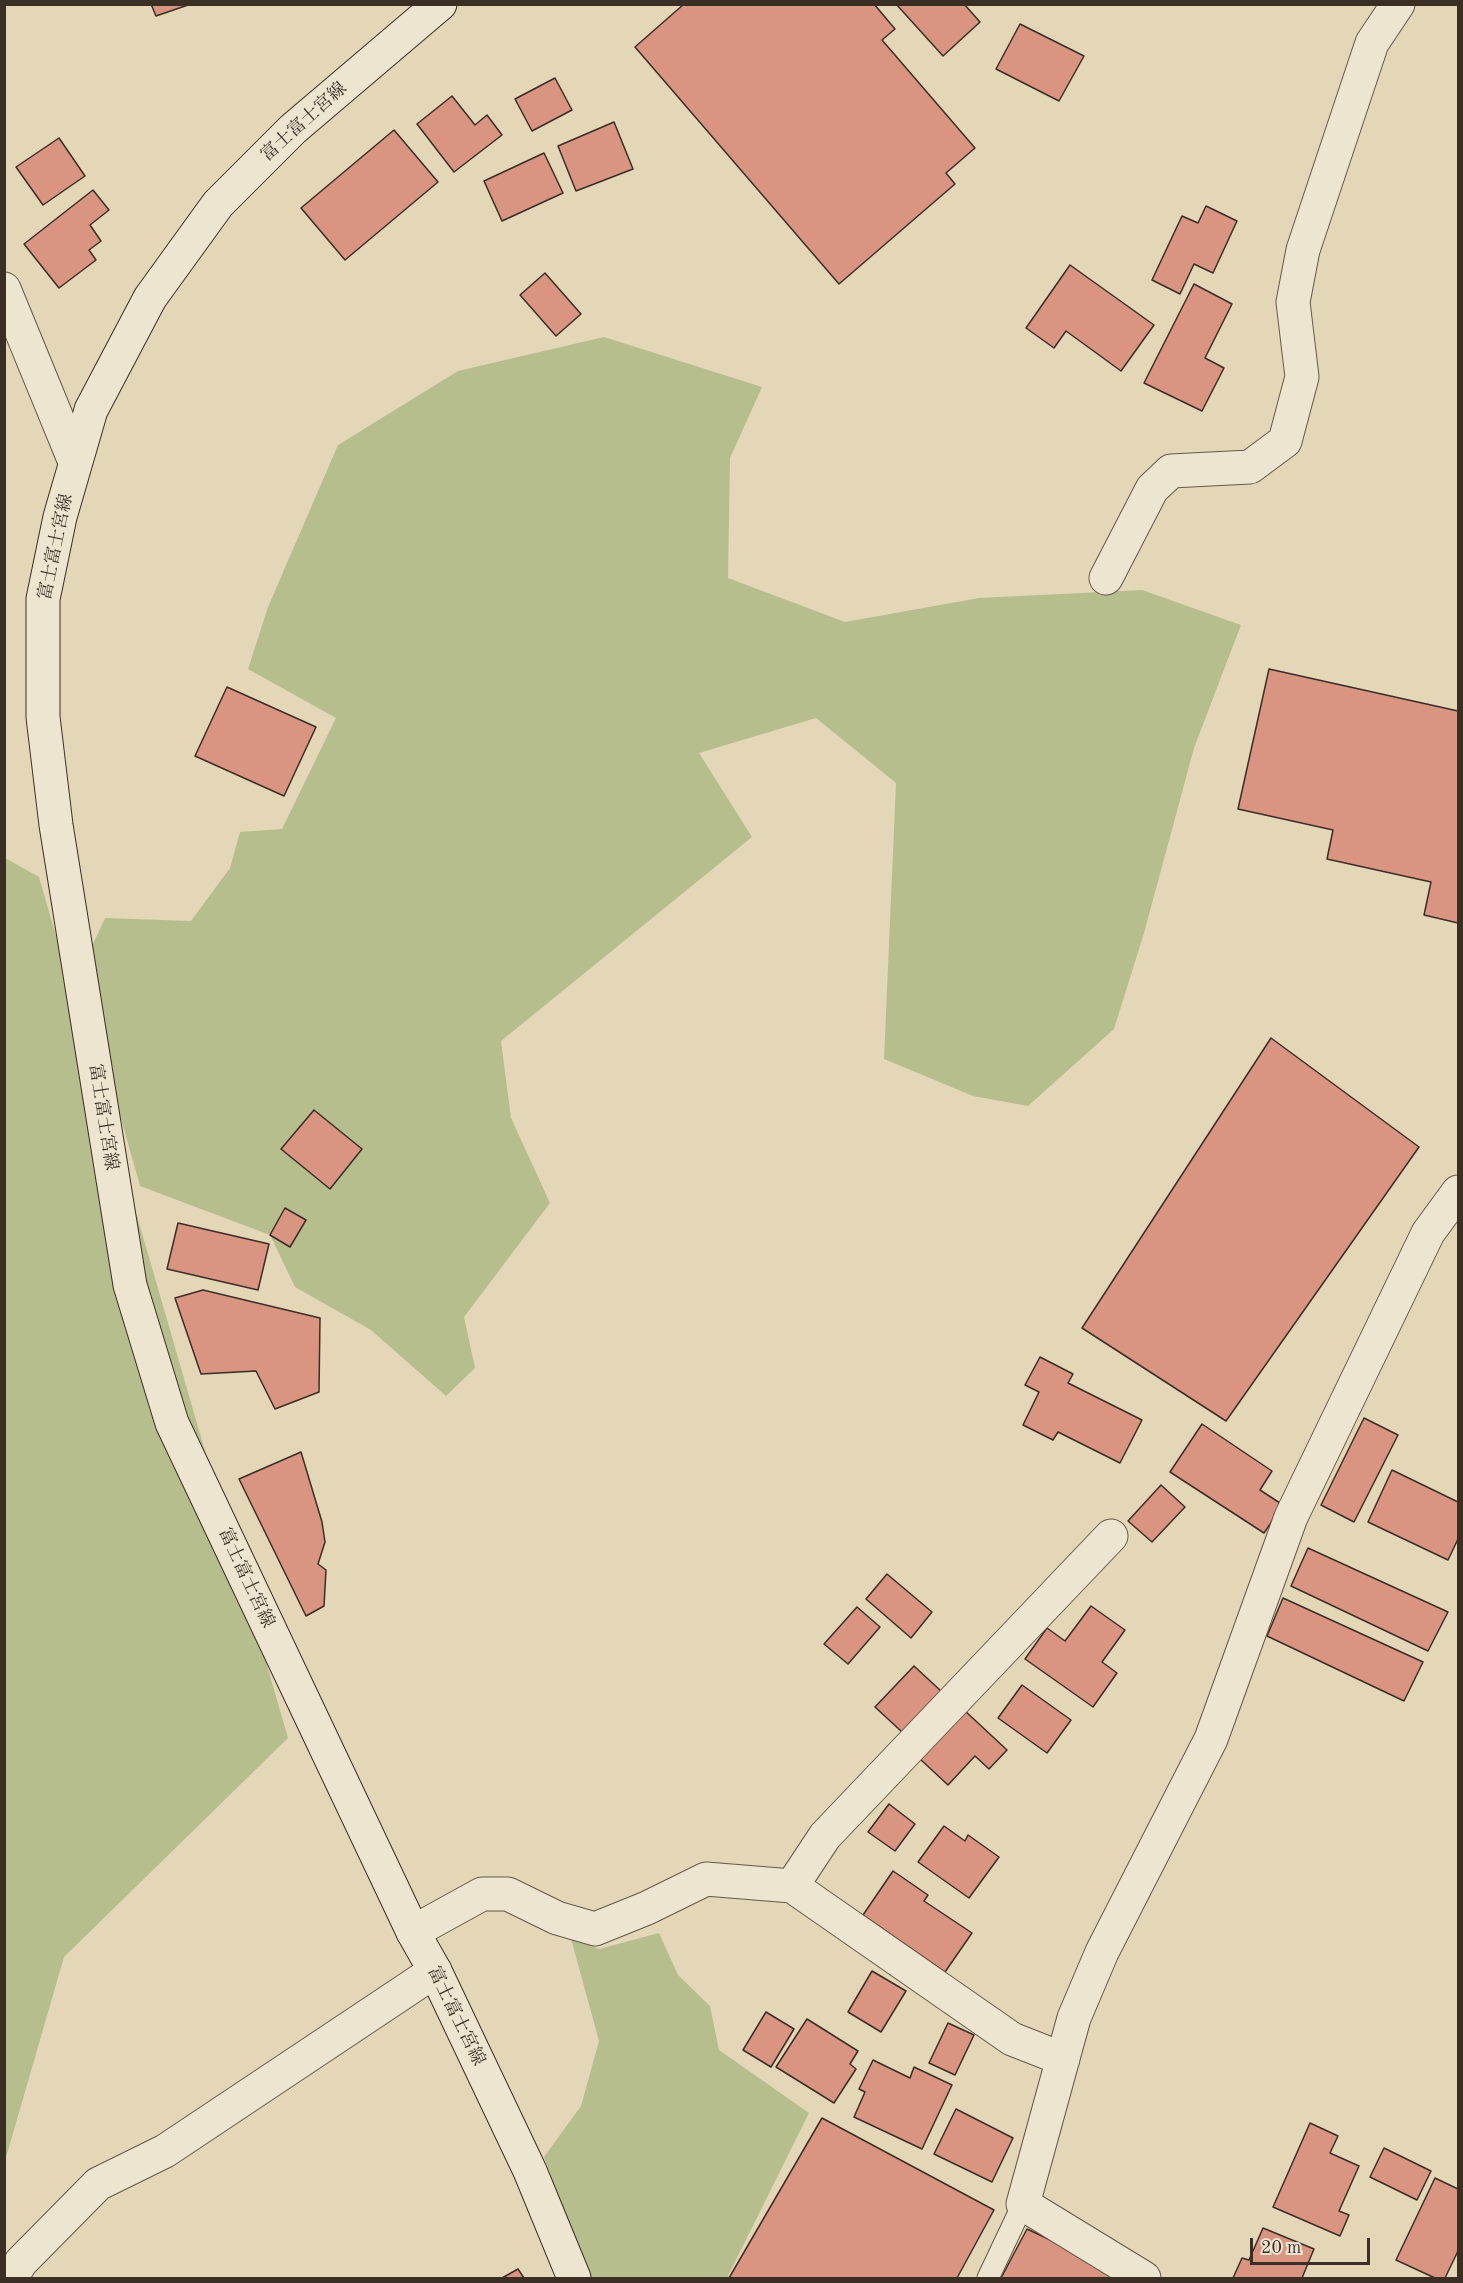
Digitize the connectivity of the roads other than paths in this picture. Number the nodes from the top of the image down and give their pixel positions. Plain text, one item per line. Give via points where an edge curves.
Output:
1 (440, 4) edge
2 (1398, 4) edge
3 (4, 289) edge
4 (75, 462) junction
5 (1106, 578) dead end
6 (1458, 1192) edge
7 (1111, 1536) dead end
8 (792, 1886) junction
9 (413, 1932) junction
10 (435, 1971) junction
11 (1063, 2059) junction
12 (1023, 2204) junction
13 (11, 2278) edge
14 (574, 2278) edge
15 (988, 2278) edge
16 (1144, 2278) edge

1 - 4 street, 富士富士宮線 via 293,129 218,204 150,298 91,410
2 - 5 street via 1372,43 1303,250 1293,302 1302,377 1284,441 1250,467 1171,471 1152,489
3 - 4 street
4 - 9 street, 富士富士宮線 via 43,599 43,717 56,825 130,1285 172,1423
6 - 11 street via 1428,1233 1291,1517 1211,1739 1102,1952 1074,2018
7 - 8 street via 825,1836
8 - 9 street via 706,1880 595,1929 557,1918 508,1894 482,1894
8 - 11 street via 1012,2039
9 - 10 street, 富士富士宮線
10 - 13 street via 165,2151 98,2184 21,2262
10 - 14 street, 富士富士宮線 via 530,2171
11 - 12 street
12 - 15 lane
12 - 16 street

